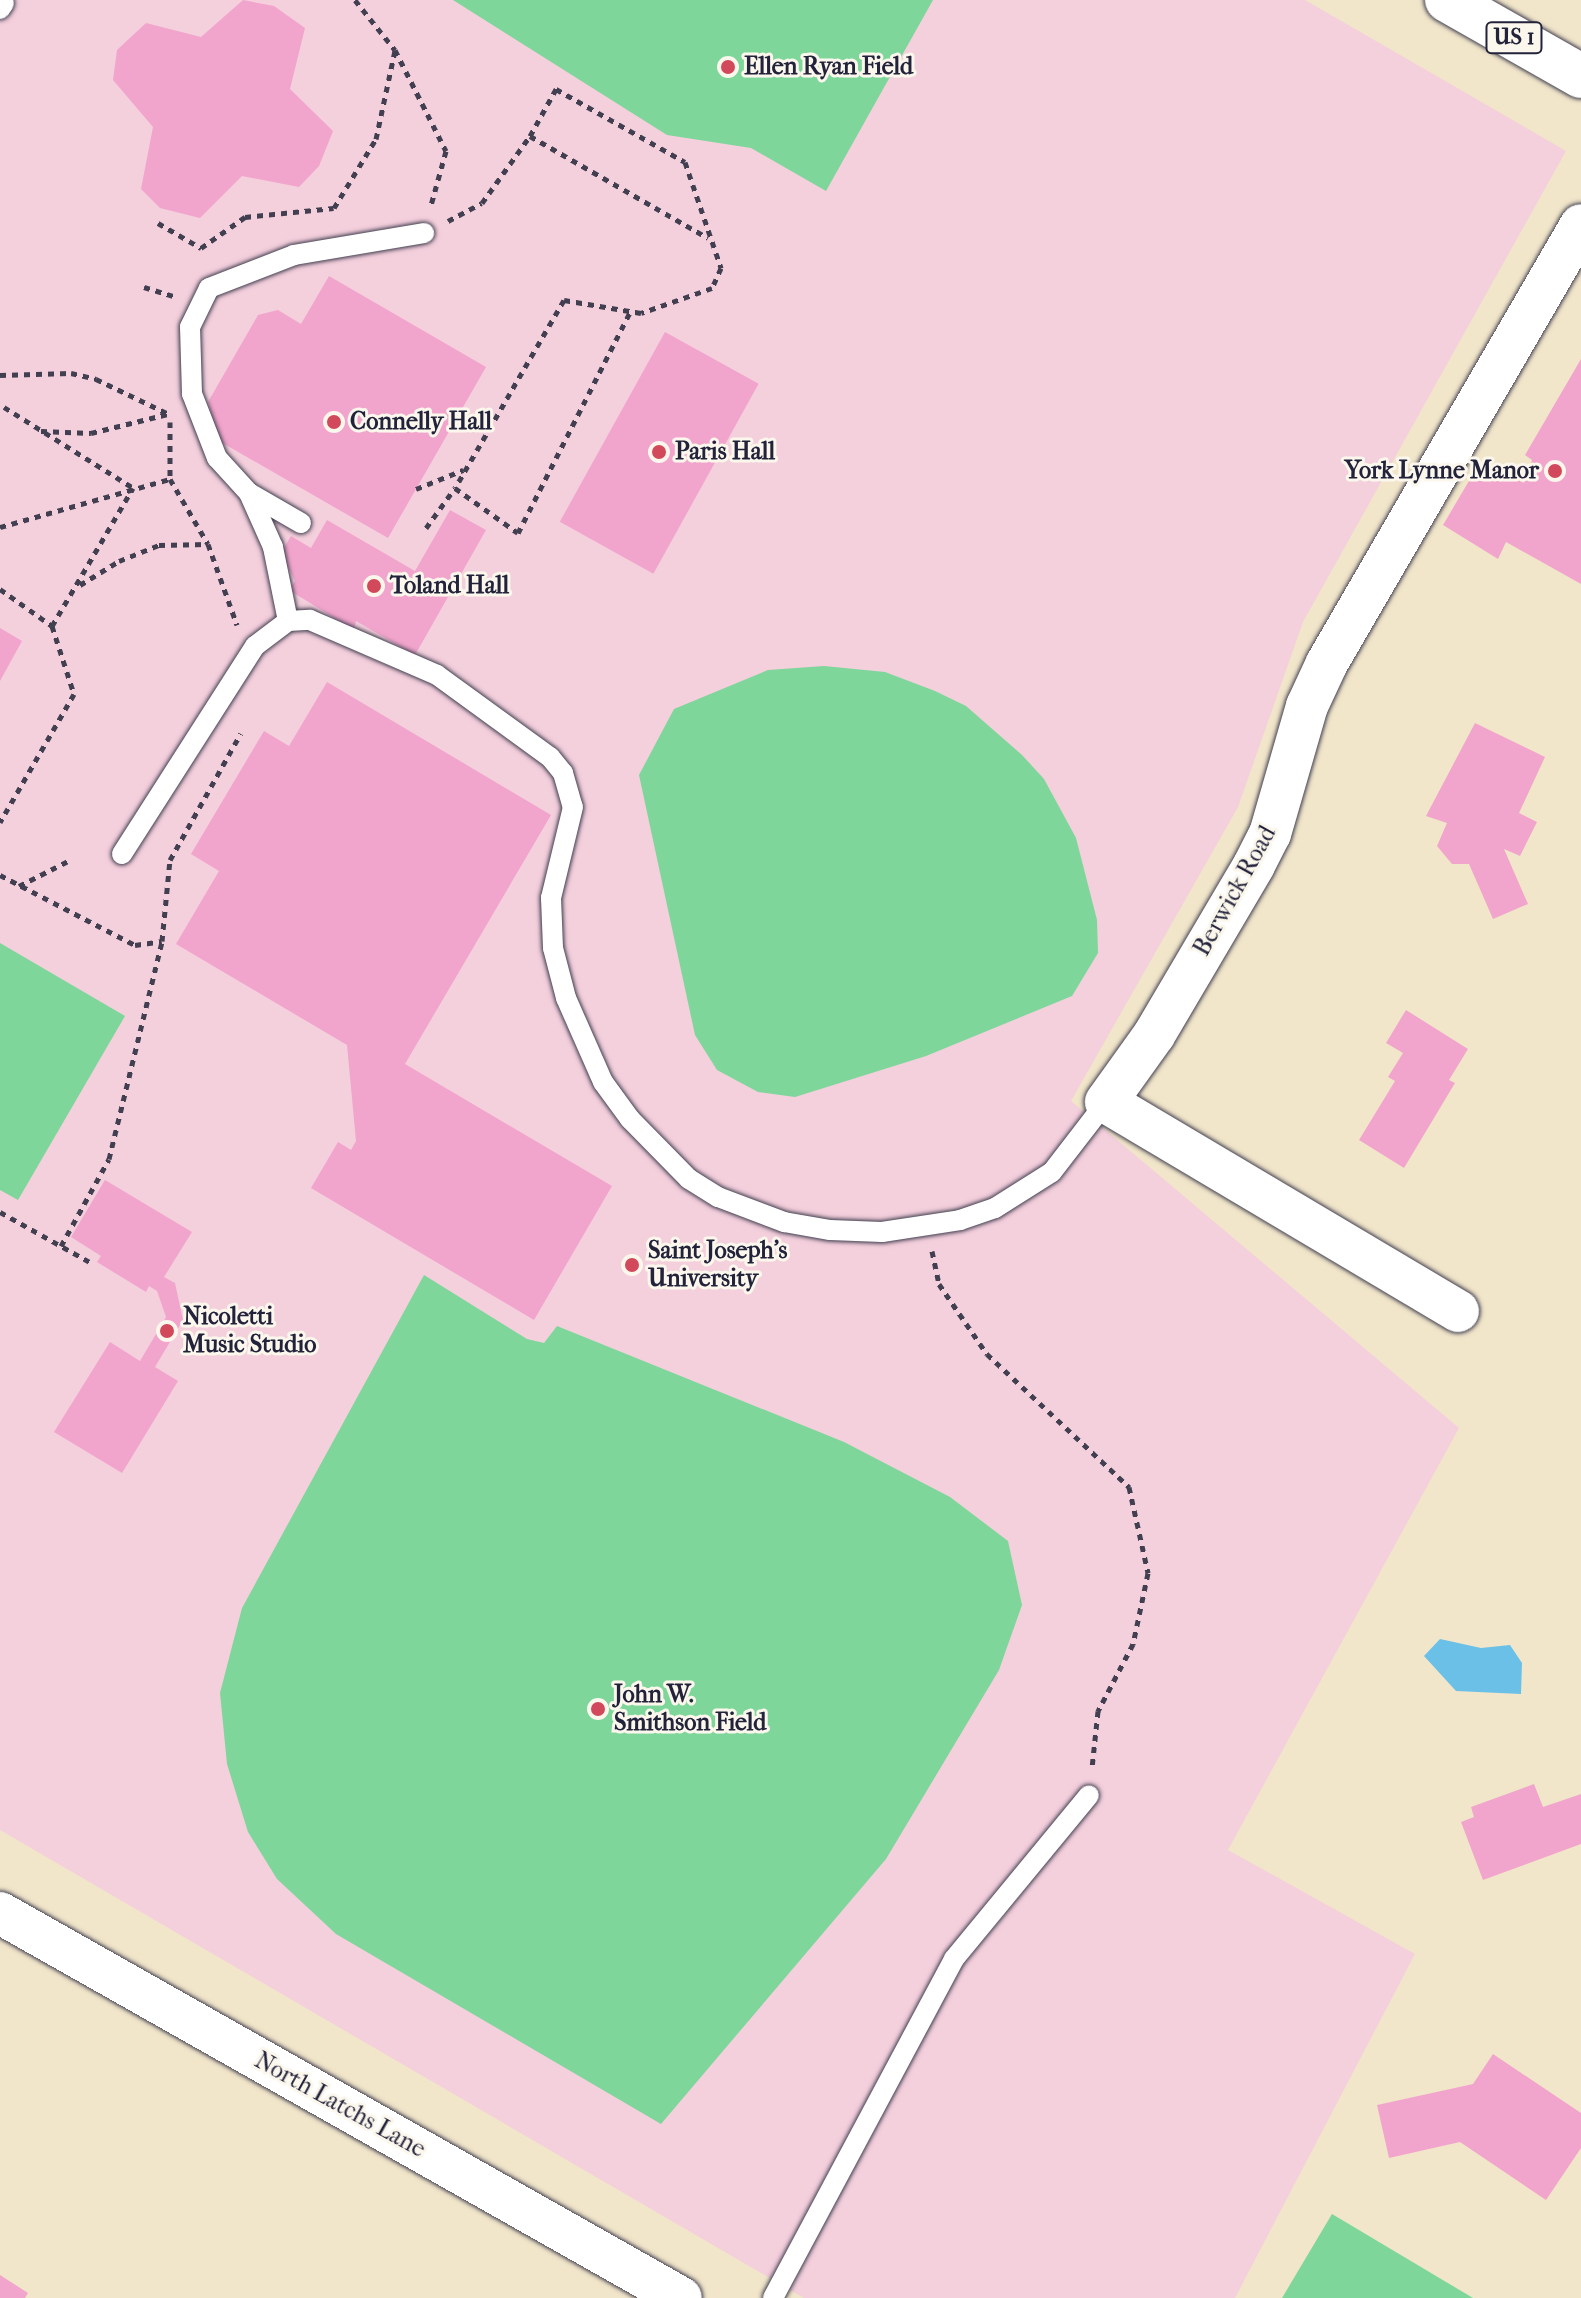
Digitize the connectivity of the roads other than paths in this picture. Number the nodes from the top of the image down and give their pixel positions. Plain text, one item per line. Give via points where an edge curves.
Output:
1 (1447, 0) edge
2 (1581, 76) edge
3 (1581, 225) edge
4 (424, 233) road end
5 (249, 493) junction
6 (301, 523) dead end
7 (288, 621) junction
8 (122, 854) dead end
9 (1106, 1102) junction
10 (1458, 1311) dead end
11 (1089, 1795) road end
12 (0, 1913) edge
13 (681, 2298) edge
14 (773, 2298) edge

1 - 2 highway, US 1
3 - 9 street, Berwick Road via 1327,663 1307,706 1270,834 1254,865 1154,1035
4 - 5 lane via 294,255 209,288 190,327 192,394 217,458
5 - 6 lane
5 - 7 lane via 273,547
7 - 8 lane via 271,630 249,656
7 - 9 lane via 310,620 342,630 437,675 550,757 563,773 573,807 551,898 556,960 583,1043 603,1082 660,1153 718,1197 784,1222 869,1231 927,1227 983,1212 1024,1192 1052,1172
9 - 10 street
11 - 14 lane via 954,1959
12 - 13 street, North Latchs Lane

